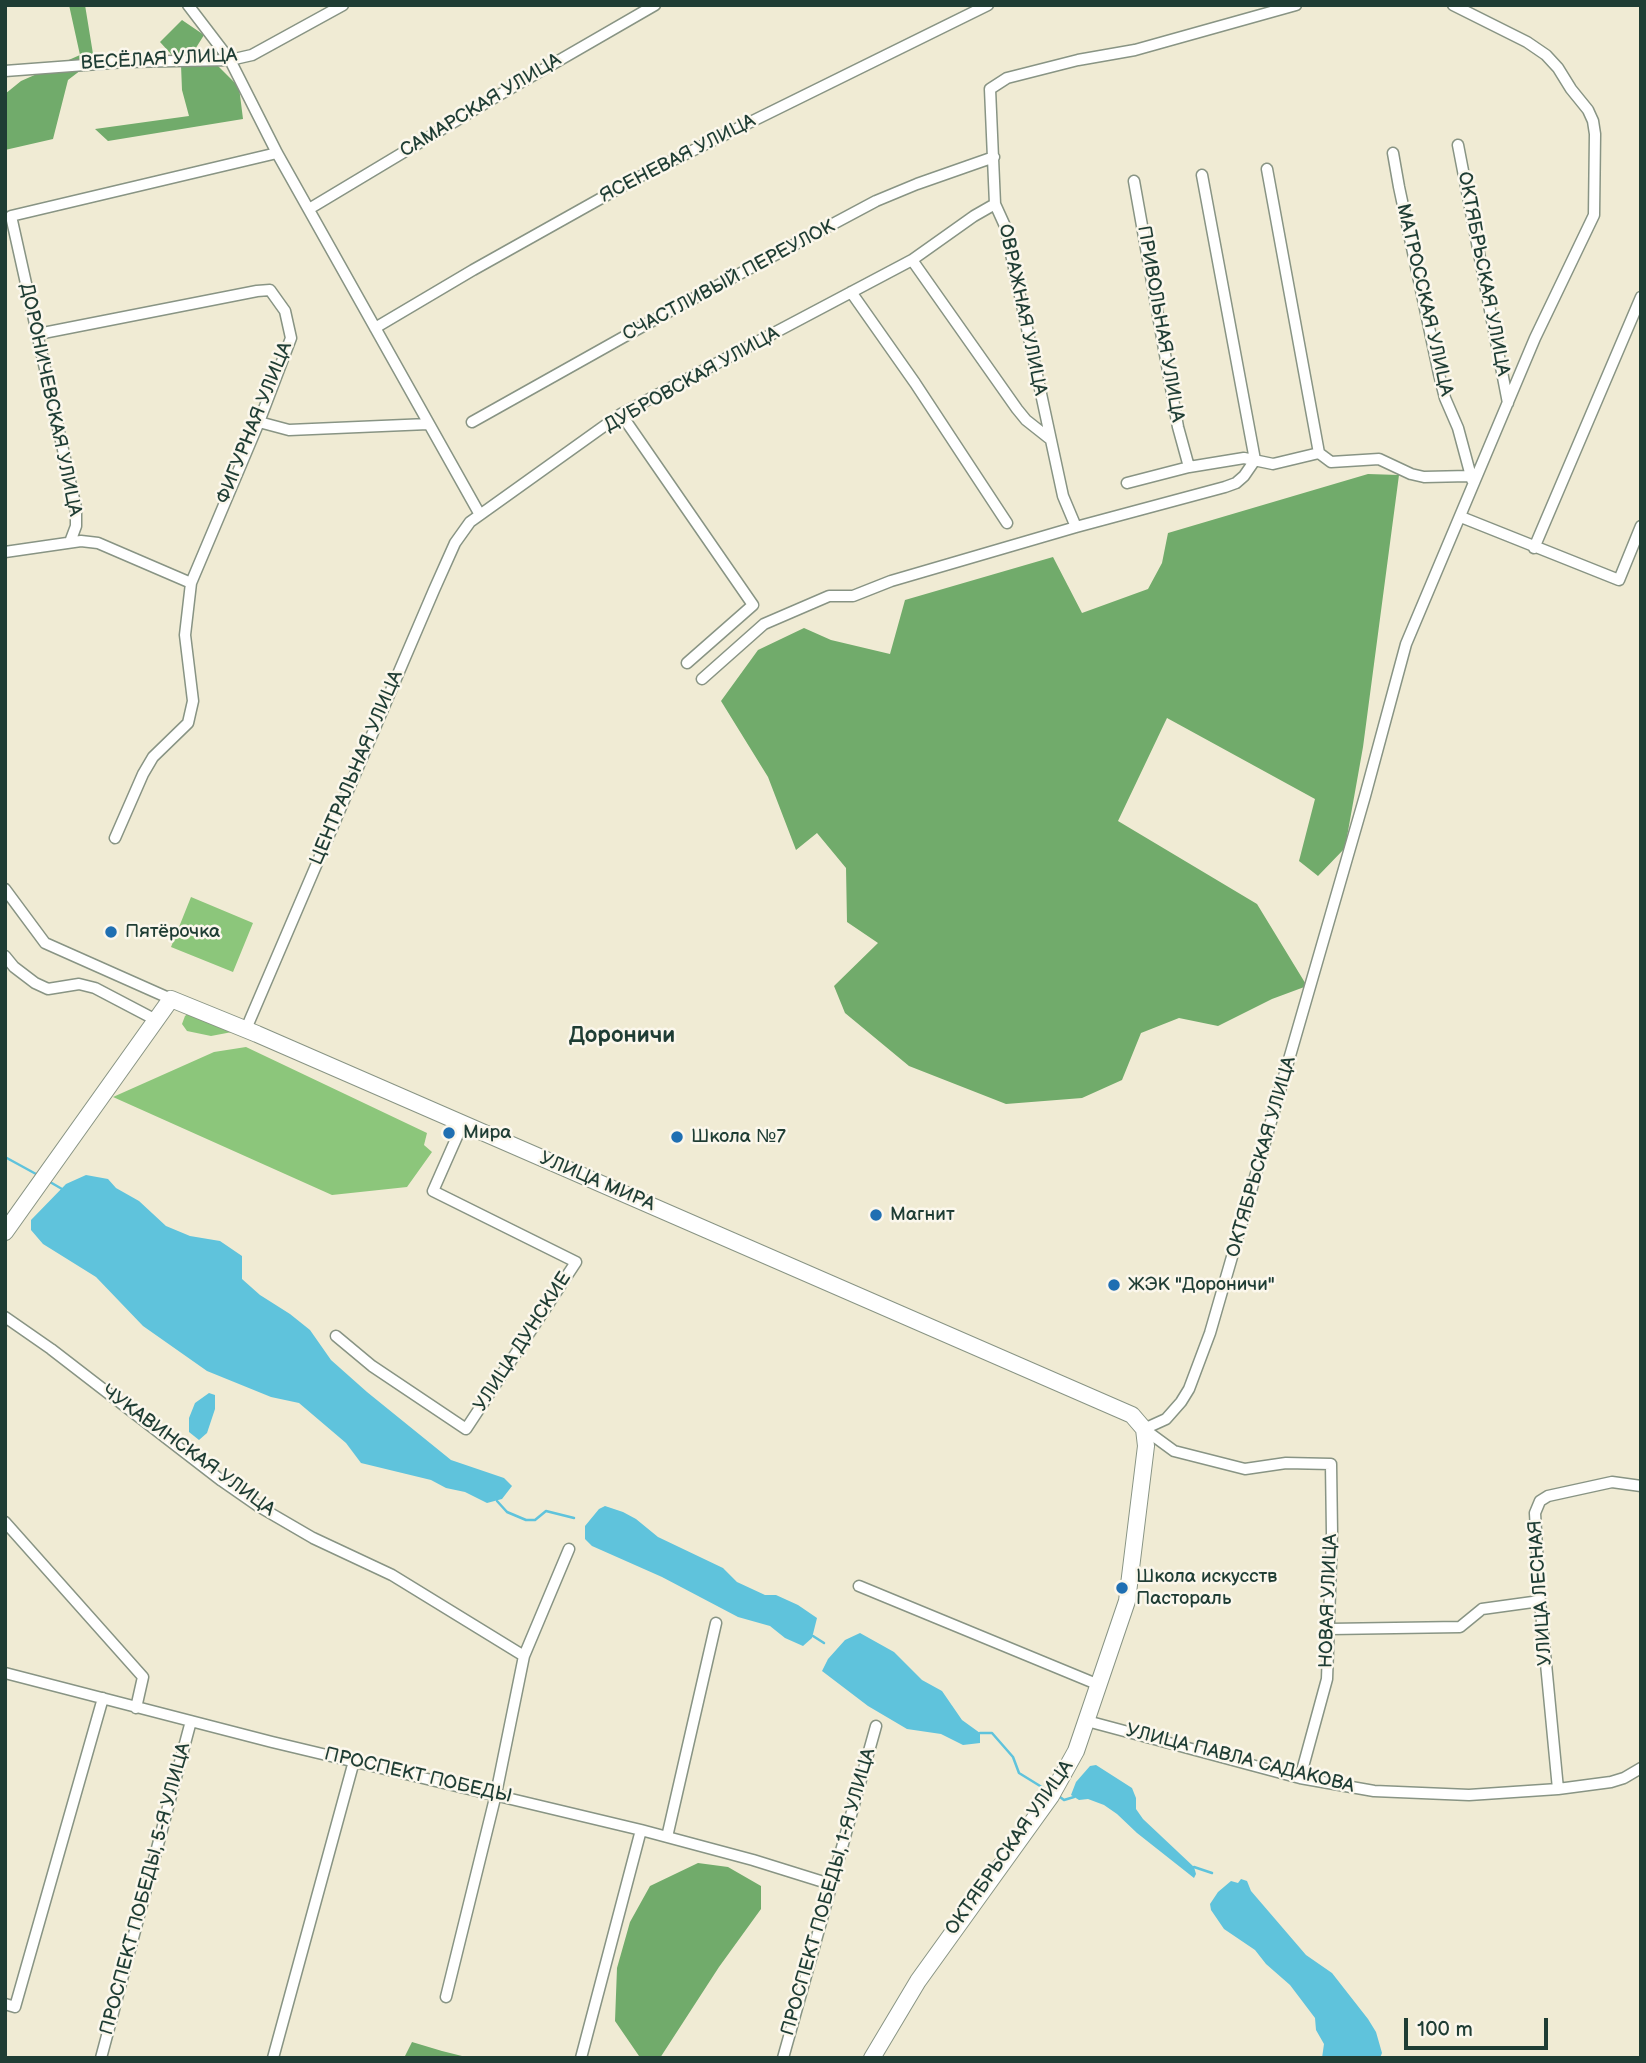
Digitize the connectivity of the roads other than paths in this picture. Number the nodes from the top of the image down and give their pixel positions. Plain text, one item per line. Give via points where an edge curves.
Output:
1 (188, 5) edge
2 (343, 5) edge
3 (655, 5) edge
4 (988, 5) edge
5 (1296, 5) edge
6 (1453, 5) edge
7 (230, 60) junction
8 (5, 71) edge
9 (1458, 145) dead end
10 (277, 153) junction
11 (1394, 153) dead end
12 (995, 157) junction
13 (1267, 169) dead end
14 (1202, 175) dead end
15 (1134, 181) dead end
16 (995, 204) junction
17 (309, 209) junction
18 (912, 260) junction
19 (851, 292) junction
20 (1641, 297) edge
21 (375, 328) junction
22 (38, 334) junction
23 (1508, 404) junction
24 (621, 414) junction
25 (259, 422) junction
26 (472, 422) dead end
27 (428, 424) junction
28 (1050, 439) junction
29 (1319, 453) junction
30 (1255, 460) junction
31 (1189, 467) junction
32 (1472, 480) junction
33 (1127, 484) dead end
34 (479, 513) junction
35 (1461, 517) junction
36 (1007, 523) dead end
37 (1641, 526) edge
38 (1076, 527) junction
39 (70, 542) junction
40 (1534, 548) junction
41 (5, 552) edge
42 (191, 583) junction
43 (687, 663) dead end
44 (702, 679) dead end
45 (115, 838) dead end
46 (5, 889) edge
47 (5, 956) edge
48 (171, 999) junction
49 (156, 1020) junction
50 (246, 1029) junction
51 (463, 1123) junction
52 (5, 1232) edge
53 (5, 1317) edge
54 (336, 1336) dead end
55 (1144, 1429) junction
56 (1641, 1486) edge
57 (5, 1522) edge
58 (569, 1549) dead end
59 (859, 1586) dead end
60 (1540, 1601) junction
61 (716, 1623) dead end
62 (1329, 1629) junction
63 (524, 1656) junction
64 (5, 1673) edge
65 (1099, 1685) junction
66 (103, 1698) junction
67 (136, 1708) junction
68 (191, 1721) junction
69 (1087, 1721) junction
70 (876, 1726) dead end
71 (354, 1761) junction
72 (1641, 1768) edge
73 (1300, 1777) junction
74 (1558, 1789) junction
75 (496, 1794) junction
76 (641, 1830) junction
77 (667, 1837) junction
78 (830, 1884) junction
79 (446, 1997) dead end
80 (10, 2006) edge
81 (101, 2058) edge
82 (273, 2058) edge
83 (581, 2058) edge
84 (783, 2058) edge
85 (872, 2058) edge

1 - 7 street
2 - 7 street, ВЕСЁЛАЯ УЛИЦА via 252,55
3 - 17 street, САМАРСКАЯ УЛИЦА
4 - 21 street, ЯСЕНЕВАЯ УЛИЦА via 639,177
5 - 12 street, ОВРАЖНАЯ УЛИЦА via 1136,50 1007,78 990,89
6 - 23 street, ОКТЯБРЬСКАЯ УЛИЦА via 1546,55 1588,110 1595,134 1594,215
7 - 8 street, ВЕСЁЛАЯ УЛИЦА
7 - 10 street
9 - 23 street, ОКТЯБРЬСКАЯ УЛИЦА
10 - 17 street
10 - 22 street, ДОРОНИЧЕВСКАЯ УЛИЦА via 11,216
11 - 32 street, МАТРОССКАЯ УЛИЦА via 1439,373
12 - 16 street, ОВРАЖНАЯ УЛИЦА
12 - 26 street, СЧАСТЛИВЫЙ ПЕРЕУЛОК via 876,201
13 - 29 street
14 - 30 street
15 - 31 street, ПРИВОЛЬНАЯ УЛИЦА
16 - 18 street, ДУБРОВСКАЯ УЛИЦА
16 - 28 street, ОВРАЖНАЯ УЛИЦА via 1005,226
17 - 21 street
18 - 19 street, ДУБРОВСКАЯ УЛИЦА
18 - 28 street via 1017,409
19 - 24 street, ДУБРОВСКАЯ УЛИЦА
19 - 36 street
20 - 40 street
21 - 27 street
22 - 25 street, ФИГУРНАЯ УЛИЦА via 270,290 285,311 291,338
22 - 39 street, ДОРОНИЧЕВСКАЯ УЛИЦА via 76,508
23 - 32 street, ОКТЯБРЬСКАЯ УЛИЦА
24 - 34 street, ДУБРОВСКАЯ УЛИЦА
24 - 43 street via 753,605
25 - 27 street via 289,430
25 - 42 street, ФИГУРНАЯ УЛИЦА
27 - 34 street
28 - 38 street, ОВРАЖНАЯ УЛИЦА via 1063,496
29 - 30 street via 1273,464
29 - 32 street via 1331,461 1379,459 1424,477
30 - 31 street
30 - 38 street via 1236,483
31 - 33 street
32 - 35 street, ОКТЯБРЬСКАЯ УЛИЦА
34 - 50 street, ЦЕНТРАЛЬНАЯ УЛИЦА via 462,531 445,566
35 - 40 street
35 - 55 street, ОКТЯБРЬСКАЯ УЛИЦА via 1406,644 1210,1333 1181,1402 1166,1419
37 - 40 street via 1619,580
38 - 44 street via 853,596 829,596 765,624
39 - 41 street
39 - 42 street via 98,543
42 - 45 street, ФИГУРНАЯ УЛИЦА via 185,635 193,701 188,723 153,757
46 - 48 street, УЛИЦА МИРА via 45,943
47 - 49 street via 48,989 79,984 94,988
48 - 49 street
48 - 50 street, УЛИЦА МИРА
49 - 52 street
50 - 51 street, УЛИЦА МИРА
51 - 54 street, УЛИЦА ДУНСКИЕ via 433,1191 576,1262 466,1429
51 - 55 street, УЛИЦА МИРА via 1123,1409
53 - 63 street, ЧУКАВИНСКАЯ УЛИЦА via 258,1506 392,1575
55 - 62 street, НОВАЯ УЛИЦА via 1174,1451 1245,1469 1286,1463 1331,1464
55 - 65 street, ОКТЯБРЬСКАЯ УЛИЦА via 1146,1446 1127,1601
56 - 60 street, УЛИЦА ЛЕСНАЯ via 1612,1482 1541,1501 1535,1513
57 - 67 street via 143,1677
58 - 63 street
59 - 65 street
60 - 62 street via 1482,1609 1460,1627
60 - 74 street, УЛИЦА ЛЕСНАЯ
61 - 77 street
62 - 73 street, НОВАЯ УЛИЦА via 1327,1679
63 - 75 street
64 - 66 street, ПРОСПЕКТ ПОБЕДЫ
65 - 69 street, ОКТЯБРЬСКАЯ УЛИЦА
66 - 67 street, ПРОСПЕКТ ПОБЕДЫ
66 - 80 street
67 - 68 street, ПРОСПЕКТ ПОБЕДЫ
68 - 71 street, ПРОСПЕКТ ПОБЕДЫ
68 - 81 street, ПРОСПЕКТ ПОБЕДЫ, 5-Я УЛИЦА
69 - 73 street, УЛИЦА ПАВЛА САДАКОВА
69 - 85 street, ОКТЯБРЬСКАЯ УЛИЦА via 1063,1777 918,1981
70 - 78 street, ПРОСПЕКТ ПОБЕДЫ, 1-Я УЛИЦА
71 - 75 street, ПРОСПЕКТ ПОБЕДЫ
71 - 82 street
72 - 74 street, УЛИЦА ПАВЛА САДАКОВА via 1611,1782
73 - 74 street, УЛИЦА ПАВЛА САДАКОВА via 1374,1791 1429,1794
75 - 76 street, ПРОСПЕКТ ПОБЕДЫ
75 - 79 street
76 - 77 street, ПРОСПЕКТ ПОБЕДЫ
76 - 83 street
77 - 78 street, ПРОСПЕКТ ПОБЕДЫ
78 - 84 street, ПРОСПЕКТ ПОБЕДЫ, 1-Я УЛИЦА

